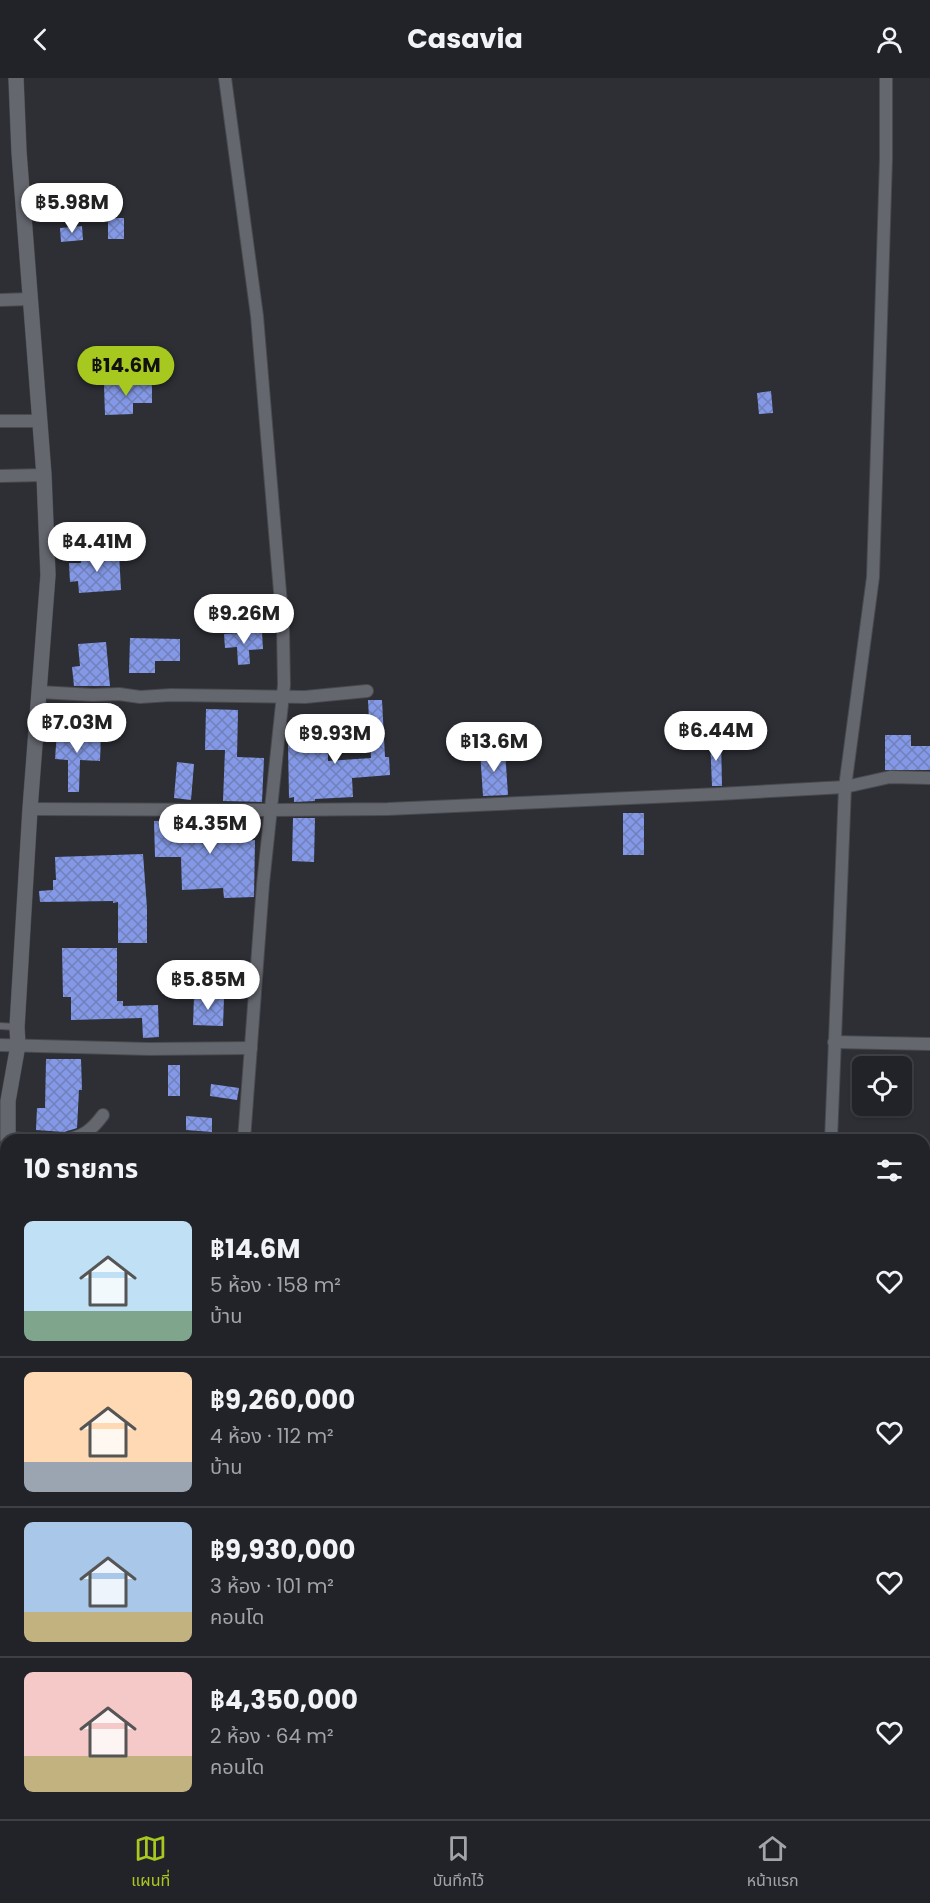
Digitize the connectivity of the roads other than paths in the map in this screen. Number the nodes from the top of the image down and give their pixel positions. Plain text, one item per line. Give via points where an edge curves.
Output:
1 (16, 78) edge
2 (225, 78) edge
3 (886, 78) edge
4 (30, 299) junction
5 (0, 300) edge
6 (0, 421) edge
7 (39, 421) junction
8 (44, 475) junction
9 (0, 476) edge
10 (367, 691) dead end
11 (39, 692) junction
12 (283, 695) junction
13 (930, 778) edge
14 (845, 787) junction
15 (30, 809) junction
16 (271, 810) junction
17 (0, 1026) edge
18 (17, 1027) junction
19 (834, 1042) junction
20 (930, 1044) edge
21 (0, 1045) edge
22 (18, 1045) junction
23 (251, 1048) junction
24 (103, 1115) dead end
25 (8, 1134) edge
26 (85, 1134) edge
27 (244, 1134) edge
28 (831, 1134) edge

1 - 4 street
2 - 12 street via 257,316 283,628
3 - 14 street via 873,577
4 - 5 street
4 - 7 street
6 - 7 street
7 - 8 street
8 - 9 street
8 - 11 street via 48,575
10 - 12 street via 305,697
11 - 12 street via 140,697
11 - 15 street
12 - 16 street
13 - 14 street via 890,777
14 - 16 street via 400,808
14 - 19 street
15 - 16 street
15 - 18 street
16 - 23 street
17 - 18 lane
18 - 22 street
19 - 20 street
19 - 28 street
21 - 22 street
22 - 23 street
22 - 25 street via 8,1101
23 - 27 street
24 - 26 street

